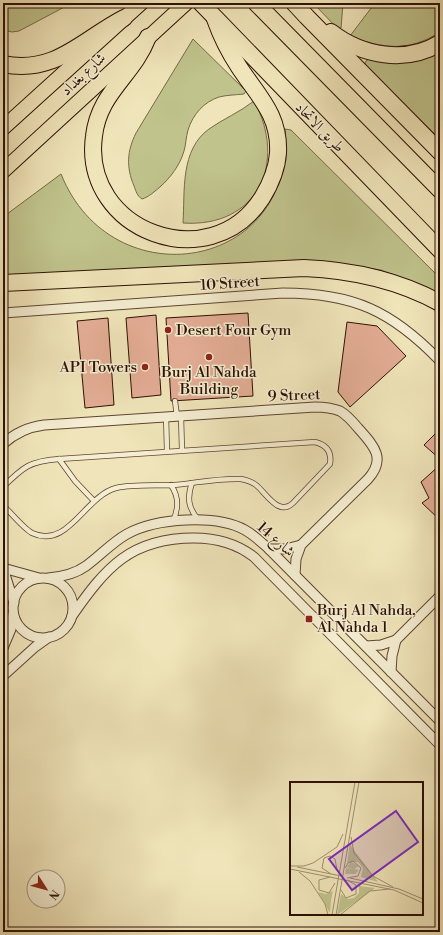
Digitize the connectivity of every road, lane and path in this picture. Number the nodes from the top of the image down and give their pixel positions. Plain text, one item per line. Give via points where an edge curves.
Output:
1 (186, 3) edge
2 (201, 3) edge
3 (256, 3) edge
4 (294, 3) edge
5 (300, 3) edge
6 (140, 4) edge
7 (124, 18) junction
8 (215, 18) junction
9 (148, 37) junction
10 (440, 43) edge
11 (3, 64) edge
12 (3, 128) edge
13 (440, 152) edge
14 (3, 171) edge
15 (440, 190) edge
16 (440, 250) edge
17 (34, 282) junction
18 (3, 283) edge
19 (3, 290) edge
20 (440, 303) edge
21 (3, 313) edge
22 (440, 360) edge
23 (176, 401) dead end
24 (178, 413) junction
25 (166, 416) junction
26 (3, 444) edge
27 (182, 450) junction
28 (167, 451) junction
29 (59, 458) junction
30 (192, 483) junction
31 (172, 485) junction
32 (3, 487) edge
33 (94, 500) junction
34 (3, 505) edge
35 (199, 520) junction
36 (172, 522) junction
37 (301, 545) junction
38 (269, 549) junction
39 (3, 568) edge
40 (295, 575) junction
41 (44, 578) junction
42 (440, 596) edge
43 (14, 607) junction
44 (72, 616) junction
45 (49, 637) junction
46 (396, 640) junction
47 (366, 646) junction
48 (3, 648) edge
49 (391, 672) junction
50 (3, 676) edge
51 (440, 721) edge
52 (440, 745) edge

1 - 9 main road, شارع بغداد
2 - 8 highway, طريق الاتحاد
3 - 15 highway
4 - 13 highway
5 - 10 highway via 339,38 366,51 386,55 406,54
6 - 7 main road, شارع بغداد
7 - 11 highway via 58,58 32,65
7 - 12 main road, شارع بغداد
8 - 9 highway via 233,57 271,114 278,153 266,192 250,214 230,228 208,237 184,240 156,235 143,229 131,222 112,204 97,176 93,150 100,111 114,88 135,63
8 - 16 highway, طريق الاتحاد
9 - 14 main road, شارع بغداد
17 - 18 highway
17 - 19 highway
17 - 20 highway via 280,268 320,269 375,277 398,284
21 - 22 street, 10 Street via 283,293 313,294 357,303 384,315 408,331
23 - 24 lane
24 - 25 street, 9 Street
24 - 27 lane
24 - 37 street, 9 Street via 315,406 342,412 349,418 373,444 376,466 368,479
25 - 26 street, 9 Street via 34,426 17,433
25 - 28 lane
27 - 28 lane
27 - 30 lane via 315,442 328,449 331,456 330,464 290,507 285,508 280,508 256,485 246,480
28 - 29 lane
29 - 32 lane via 25,467
29 - 33 lane via 75,481
30 - 31 lane
30 - 35 lane via 189,502
31 - 33 lane via 116,488
31 - 36 lane via 178,502 178,509
33 - 34 lane via 72,524 52,535 31,532
35 - 36 street, شارع 14
35 - 38 street, شارع 14 via 229,524 245,530
36 - 41 street, شارع 14 via 140,528 109,546 85,567 67,575
37 - 38 street via 285,550
37 - 40 street via 296,559
38 - 40 street, شارع 14
39 - 41 street
39 - 43 street
40 - 47 street, شارع 14
41 - 43 street via 26,584 16,596
41 - 44 street via 63,585 72,599
42 - 46 street
43 - 45 street via 16,620 26,632 41,638
43 - 48 street
44 - 45 street via 64,630
44 - 52 street, شارع 14 via 107,571 138,548 150,543 175,539 208,538 228,542 254,557
45 - 50 street
46 - 47 street
46 - 49 street
47 - 49 street, شارع 14
49 - 51 street, شارع 14

